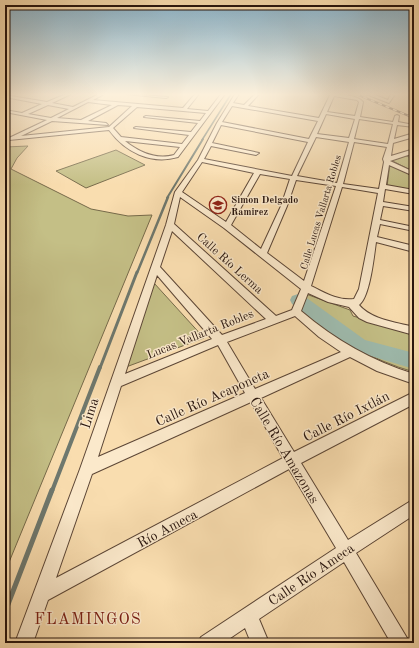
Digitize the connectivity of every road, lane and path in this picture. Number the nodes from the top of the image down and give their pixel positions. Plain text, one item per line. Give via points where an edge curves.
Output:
1 (40, 124) edge
2 (78, 124) edge
3 (99, 124) edge
4 (199, 124) edge
5 (218, 124) edge
6 (227, 124) edge
7 (319, 124) edge
8 (356, 124) edge
9 (395, 124) edge
10 (112, 126) junction
11 (136, 128) dead end
12 (63, 134) junction
13 (192, 134) junction
14 (414, 135) edge
15 (314, 138) junction
16 (11, 139) junction
17 (121, 139) junction
18 (352, 140) junction
19 (5, 142) edge
20 (210, 144) junction
21 (390, 144) junction
22 (183, 146) junction
23 (414, 151) edge
24 (256, 153) dead end
25 (201, 160) junction
26 (386, 160) junction
27 (258, 172) junction
28 (413, 172) edge
29 (294, 177) junction
30 (340, 184) junction
31 (382, 189) junction
32 (178, 192) junction
33 (414, 192) edge
34 (380, 203) junction
35 (414, 209) edge
36 (377, 221) junction
37 (170, 225) junction
38 (227, 226) junction
39 (414, 229) edge
40 (374, 239) junction
41 (414, 249) edge
42 (263, 253) junction
43 (155, 267) junction
44 (306, 288) junction
45 (351, 303) junction
46 (296, 312) junction
47 (273, 319) junction
48 (414, 331) edge
49 (220, 340) junction
50 (349, 353) junction
51 (414, 379) edge
52 (115, 383) junction
53 (253, 396) junction
54 (414, 398) edge
55 (292, 460) junction
56 (87, 469) junction
57 (414, 506) edge
58 (346, 551) junction
59 (41, 595) junction
60 (249, 616) junction
61 (24, 643) edge
62 (207, 643) edge
63 (260, 643) edge
64 (401, 643) edge

1 - 16 street
2 - 12 street
3 - 10 street
4 - 13 street
5 - 20 street
6 - 15 street
7 - 15 street
8 - 18 street, Calle Lucas Vallarta Robles
9 - 21 street
10 - 12 street
10 - 17 street
11 - 13 street
12 - 16 street
13 - 22 street
14 - 21 street
15 - 18 street
15 - 29 street
16 - 19 street
17 - 22 street
17 - 22 street via 140,154 160,159 176,156
18 - 21 street
18 - 30 street, Calle Lucas Vallarta Robles
20 - 24 street
20 - 25 street
21 - 26 street
23 - 26 street
25 - 27 street
25 - 32 street
26 - 28 street
26 - 31 street
27 - 29 street
27 - 38 street
29 - 30 street
29 - 42 street
30 - 31 street
30 - 44 street, Calle Lucas Vallarta Robles
31 - 33 street
31 - 34 street
32 - 37 street, Lima
32 - 38 street
34 - 35 street
34 - 36 street
36 - 39 street
36 - 40 street
37 - 43 street, Lima
37 - 47 street, Calle Río Lerma
38 - 42 street
40 - 41 street
40 - 45 street via 364,292 357,302
42 - 44 street
43 - 49 street, Calle Río Amazonas
43 - 52 street, Lima
44 - 45 street via 331,300
44 - 46 street, Calle Lucas Vallarta Robles
45 - 48 street via 362,315 370,319
46 - 47 street, Lucas Vallarta Robles
46 - 50 street
47 - 49 street, Lucas Vallarta Robles
49 - 52 street, Lucas Vallarta Robles
49 - 53 street, Calle Río Amazonas
50 - 51 street
50 - 53 street, Calle Río Acaponeta
52 - 56 street, Lima
53 - 55 street, Calle Río Amazonas
53 - 56 street, Calle Río Acaponeta
54 - 55 street, Calle Río Ixtlán
55 - 58 street, Calle Río Amazonas
55 - 59 street, Río Ameca
56 - 59 street, Lima
57 - 58 street, Calle Río Ameca
58 - 60 street, Calle Río Ameca
58 - 64 street, Calle Río Amazonas
59 - 61 street, Lima
60 - 62 street, Calle Río Ameca
60 - 63 street

